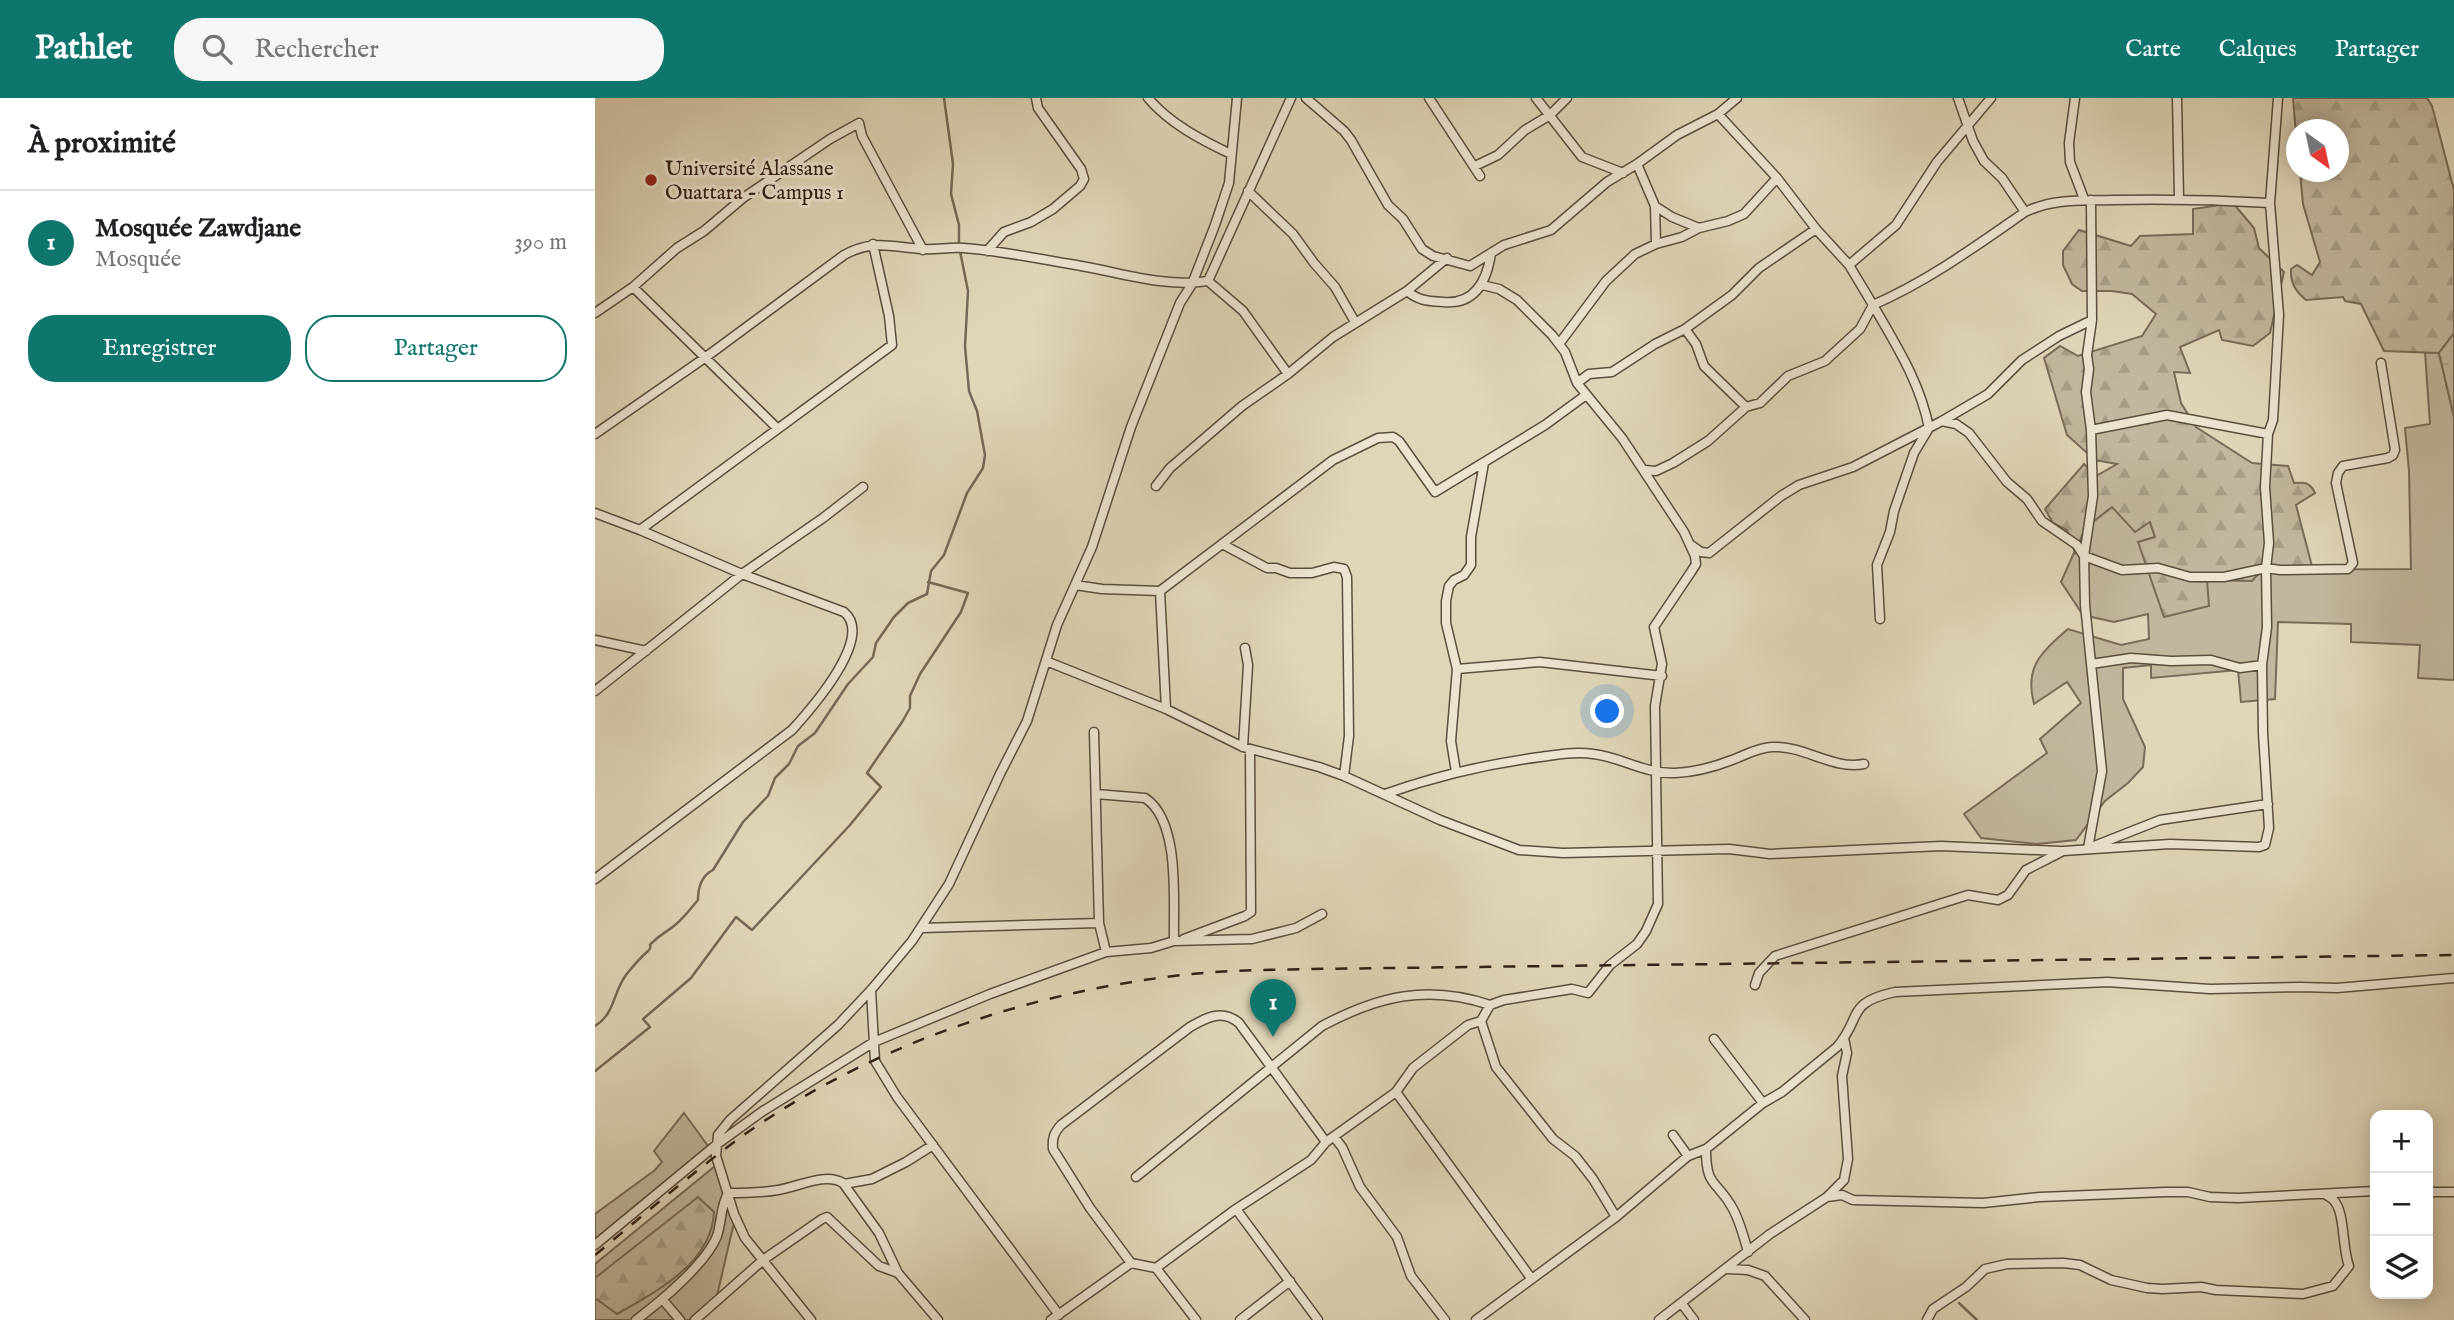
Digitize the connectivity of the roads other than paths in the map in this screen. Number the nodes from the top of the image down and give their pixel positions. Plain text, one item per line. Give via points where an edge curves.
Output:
1 (1036, 98) edge
2 (1147, 98) edge
3 (1237, 98) edge
4 (1291, 98) edge
5 (1306, 98) edge
6 (1429, 98) edge
7 (1536, 98) edge
8 (1567, 98) edge
9 (1737, 98) edge
10 (1958, 98) edge
11 (1991, 98) edge
12 (2075, 98) edge
13 (2177, 98) edge
14 (2279, 98) edge
15 (1718, 114) junction
16 (1550, 116) junction
17 (1968, 123) junction
18 (1231, 154) junction
19 (1637, 164) junction
20 (1475, 166) junction
21 (1623, 173) junction
22 (1480, 176) dead end
23 (1777, 178) junction
24 (1248, 191) junction
25 (2179, 198) junction
26 (2087, 200) junction
27 (2270, 203) junction
28 (1655, 206) junction
29 (2025, 212) junction
30 (1699, 228) junction
31 (1816, 229) junction
32 (873, 244) junction
33 (1656, 244) junction
34 (923, 250) junction
35 (987, 251) junction
36 (1491, 253) junction
37 (1447, 258) junction
38 (1849, 265) junction
39 (1208, 281) junction
40 (1192, 284) junction
41 (1482, 285) junction
42 (633, 287) junction
43 (1407, 291) junction
44 (1873, 305) junction
45 (595, 313) edge
46 (2092, 320) junction
47 (1355, 322) junction
48 (1685, 329) junction
49 (1559, 344) junction
50 (706, 357) junction
51 (2381, 363) dead end
52 (1288, 374) junction
53 (1577, 383) junction
54 (1586, 395) junction
55 (1746, 407) junction
56 (1942, 421) junction
57 (777, 428) junction
58 (1929, 428) junction
59 (2091, 430) junction
60 (595, 434) edge
61 (2268, 434) junction
62 (1484, 463) junction
63 (1645, 470) junction
64 (1156, 486) dead end
65 (863, 487) dead end
66 (595, 513) edge
67 (641, 530) junction
68 (1222, 544) junction
69 (1691, 545) junction
70 (1709, 552) junction
71 (2084, 556) junction
72 (1696, 564) junction
73 (2266, 568) junction
74 (742, 574) junction
75 (1076, 584) junction
76 (1160, 591) junction
77 (1880, 619) dead end
78 (595, 640) edge
79 (1245, 648) dead end
80 (646, 651) junction
81 (1046, 660) junction
82 (2091, 664) junction
83 (2262, 665) junction
84 (1457, 669) junction
85 (1662, 676) junction
86 (595, 691) edge
87 (1166, 709) junction
88 (1094, 732) dead end
89 (1246, 748) junction
90 (1864, 764) dead end
91 (1456, 772) junction
92 (1656, 772) junction
93 (1344, 776) junction
94 (1096, 794) junction
95 (1385, 794) junction
96 (2268, 804) junction
97 (2088, 848) junction
98 (1657, 849) junction
99 (2063, 851) junction
100 (595, 879) edge
101 (1322, 914) dead end
102 (1099, 923) junction
103 (921, 928) junction
104 (1178, 940) junction
105 (1106, 952) junction
106 (2454, 978) edge
107 (1755, 985) dead end
108 (871, 990) junction
109 (1490, 1005) junction
110 (1481, 1021) junction
111 (1844, 1038) junction
112 (1714, 1040) dead end
113 (874, 1042) junction
114 (1271, 1067) junction
115 (1396, 1092) junction
116 (1763, 1103) junction
117 (1672, 1135) dead end
118 (1330, 1140) junction
119 (716, 1145) junction
120 (933, 1145) junction
121 (1706, 1149) junction
122 (1688, 1156) junction
123 (1136, 1177) dead end
124 (844, 1184) junction
125 (2370, 1191) edge
126 (2433, 1192) edge
127 (2454, 1192) edge
128 (728, 1193) junction
129 (2325, 1194) junction
130 (1827, 1197) junction
131 (1236, 1209) junction
132 (1616, 1217) junction
133 (595, 1245) edge
134 (1748, 1252) junction
135 (764, 1261) junction
136 (1131, 1263) junction
137 (1156, 1268) junction
138 (1728, 1269) junction
139 (898, 1273) junction
140 (1531, 1278) junction
141 (1290, 1281) junction
142 (663, 1300) junction
143 (1682, 1304) junction
144 (1055, 1317) edge
145 (636, 1320) edge
146 (680, 1320) edge
147 (695, 1320) edge
148 (811, 1320) edge
149 (938, 1320) edge
150 (1196, 1320) edge
151 (1240, 1320) edge
152 (1318, 1320) edge
153 (1445, 1320) edge
154 (1476, 1320) edge
155 (1659, 1320) edge
156 (1694, 1320) edge
157 (1805, 1320) edge
158 (1927, 1320) edge

1 - 35 street via 1084,179 1053,209 1004,232
2 - 18 street via 1187,130
3 - 18 street
4 - 24 street
5 - 37 street via 1344,131 1388,205 1422,248
6 - 20 street
7 - 16 street
8 - 16 street
9 - 15 street
10 - 17 street
11 - 17 street
12 - 26 street via 2070,162
13 - 25 street
14 - 27 street
15 - 19 street via 1677,135
15 - 23 street
16 - 20 street via 1525,130 1498,155
16 - 21 street via 1582,157
17 - 29 street via 1984,161
17 - 38 street via 1896,225
18 - 40 street via 1229,183
19 - 21 street
19 - 28 street
20 - 22 street
21 - 36 street via 1551,230
23 - 30 street via 1744,214
23 - 31 street
24 - 39 street
24 - 47 street via 1293,234 1335,287
25 - 26 street
25 - 27 street
26 - 29 street via 2057,201
26 - 46 street
27 - 61 street via 2279,315 2273,420
28 - 30 street
28 - 33 street
29 - 44 street via 1924,279
30 - 33 street
31 - 38 street
31 - 48 street via 1759,268 1732,295
32 - 34 street
32 - 50 street via 844,255
32 - 57 street via 892,345
33 - 49 street via 1622,264
34 - 35 street
34 - 42 street via 859,123 743,198
35 - 40 street
36 - 37 street via 1469,266
36 - 41 street
37 - 43 street
38 - 44 street
39 - 40 street
39 - 52 street via 1243,311
40 - 75 street via 1180,303 1131,427
41 - 43 street via 1453,304 1424,302
41 - 49 street via 1517,300
42 - 45 street
42 - 50 street
43 - 47 street
44 - 55 street via 1860,329 1825,361 1788,376 1760,402
44 - 58 street via 1912,373
46 - 56 street via 2022,360 1988,394
46 - 59 street via 2086,392
47 - 52 street
48 - 53 street via 1612,372 1589,374
48 - 55 street via 1704,366
49 - 53 street
50 - 57 street
50 - 60 street
51 - 73 street via 2395,450 2388,458 2343,466 2336,483 2351,567
52 - 64 street via 1211,430
53 - 54 street
54 - 62 street
54 - 63 street
55 - 63 street via 1708,441 1673,463 1656,471
56 - 58 street
56 - 71 street via 1969,433 2042,521 2077,545
57 - 67 street
58 - 70 street via 1853,467 1799,485
58 - 77 street via 1914,453 1877,565
59 - 61 street via 2167,415
59 - 71 street via 2093,496
61 - 73 street via 2270,543
62 - 68 street via 1435,492 1399,441 1378,438 1333,460
62 - 84 street via 1471,537 1471,565 1449,586 1446,601 1446,623
63 - 69 street
65 - 74 street
66 - 67 street
67 - 74 street
68 - 76 street
68 - 93 street via 1266,568 1290,573 1344,569 1349,736
69 - 70 street
69 - 72 street
70 - 72 street
71 - 73 street via 2122,570 2158,568 2190,577 2224,577
71 - 82 street
72 - 85 street via 1654,627
73 - 83 street
74 - 80 street
74 - 100 street via 849,616 853,635 837,673 792,730
75 - 76 street
75 - 81 street via 1056,625
76 - 87 street
78 - 80 street
79 - 89 street
80 - 86 street
81 - 87 street
81 - 103 street via 1027,721 949,884
82 - 83 street via 2130,658 2211,660 2240,668
82 - 97 street via 2102,772
83 - 96 street
84 - 85 street via 1540,662
84 - 91 street via 1451,741
85 - 92 street via 1655,697
87 - 89 street
88 - 94 street
89 - 93 street
89 - 104 street via 1251,912
90 - 92 street via 1849,767 1795,748 1771,747 1704,768
91 - 92 street via 1500,762 1592,753
91 - 95 street
92 - 98 street
93 - 95 street
94 - 102 street
94 - 104 street via 1145,799 1165,823
95 - 98 street via 1519,850
96 - 97 street via 2160,820
96 - 97 street via 2268,839 2259,848 2170,844
97 - 99 street
98 - 99 street via 1770,854 1941,846
98 - 109 street via 1659,892 1653,916 1637,944 1611,965 1588,993 1572,989
99 - 107 street via 2026,870 2008,895 1998,900 1968,895 1775,956 1759,973
101 - 104 street via 1296,928 1252,939
102 - 103 street
102 - 105 street
103 - 108 street
104 - 105 street
105 - 113 street
106 - 111 street via 2337,988 2202,989 2107,982 1895,992 1874,997 1858,1008
108 - 113 street
108 - 119 street via 730,1120
109 - 110 street
109 - 114 street via 1461,996 1414,994 1370,1003 1322,1026
110 - 115 street via 1468,1025 1413,1068
110 - 132 street via 1496,1068 1553,1139 1575,1156
111 - 116 street
111 - 130 street via 1848,1159 1844,1180
112 - 116 street
113 - 119 street
113 - 120 street via 875,1060
114 - 118 street
114 - 123 street
114 - 136 street via 1239,1023 1216,1015 1190,1027 1055,1132 1057,1157
115 - 118 street
115 - 140 street
116 - 121 street
117 - 122 street
118 - 131 street via 1311,1160
118 - 153 street via 1342,1147 1360,1187 1397,1237 1411,1276
119 - 128 street
119 - 133 street
120 - 124 street via 872,1179
120 - 144 street
121 - 122 street
121 - 134 street via 1706,1170 1732,1207
122 - 132 street
124 - 128 street via 818,1180 783,1190
124 - 139 street via 879,1233
125 - 129 street
126 - 127 street
128 - 135 street via 745,1238
128 - 142 street via 713,1243
129 - 130 street via 2238,1198 2165,1192 1983,1203
129 - 158 street via 2335,1202 2349,1266 2333,1286 2322,1290 2303,1294 2201,1286 2163,1289 2111,1280 2080,1265 2007,1264 1985,1269 1933,1309
130 - 134 street
131 - 137 street
131 - 141 street
132 - 140 street
134 - 138 street
135 - 139 street via 827,1217 879,1266
135 - 147 street
135 - 148 street
136 - 137 street
136 - 144 street
137 - 150 street
138 - 143 street
138 - 157 street via 1765,1276
139 - 149 street
140 - 154 street
141 - 151 street
141 - 152 street
142 - 145 street
142 - 146 street
143 - 155 street
143 - 156 street

